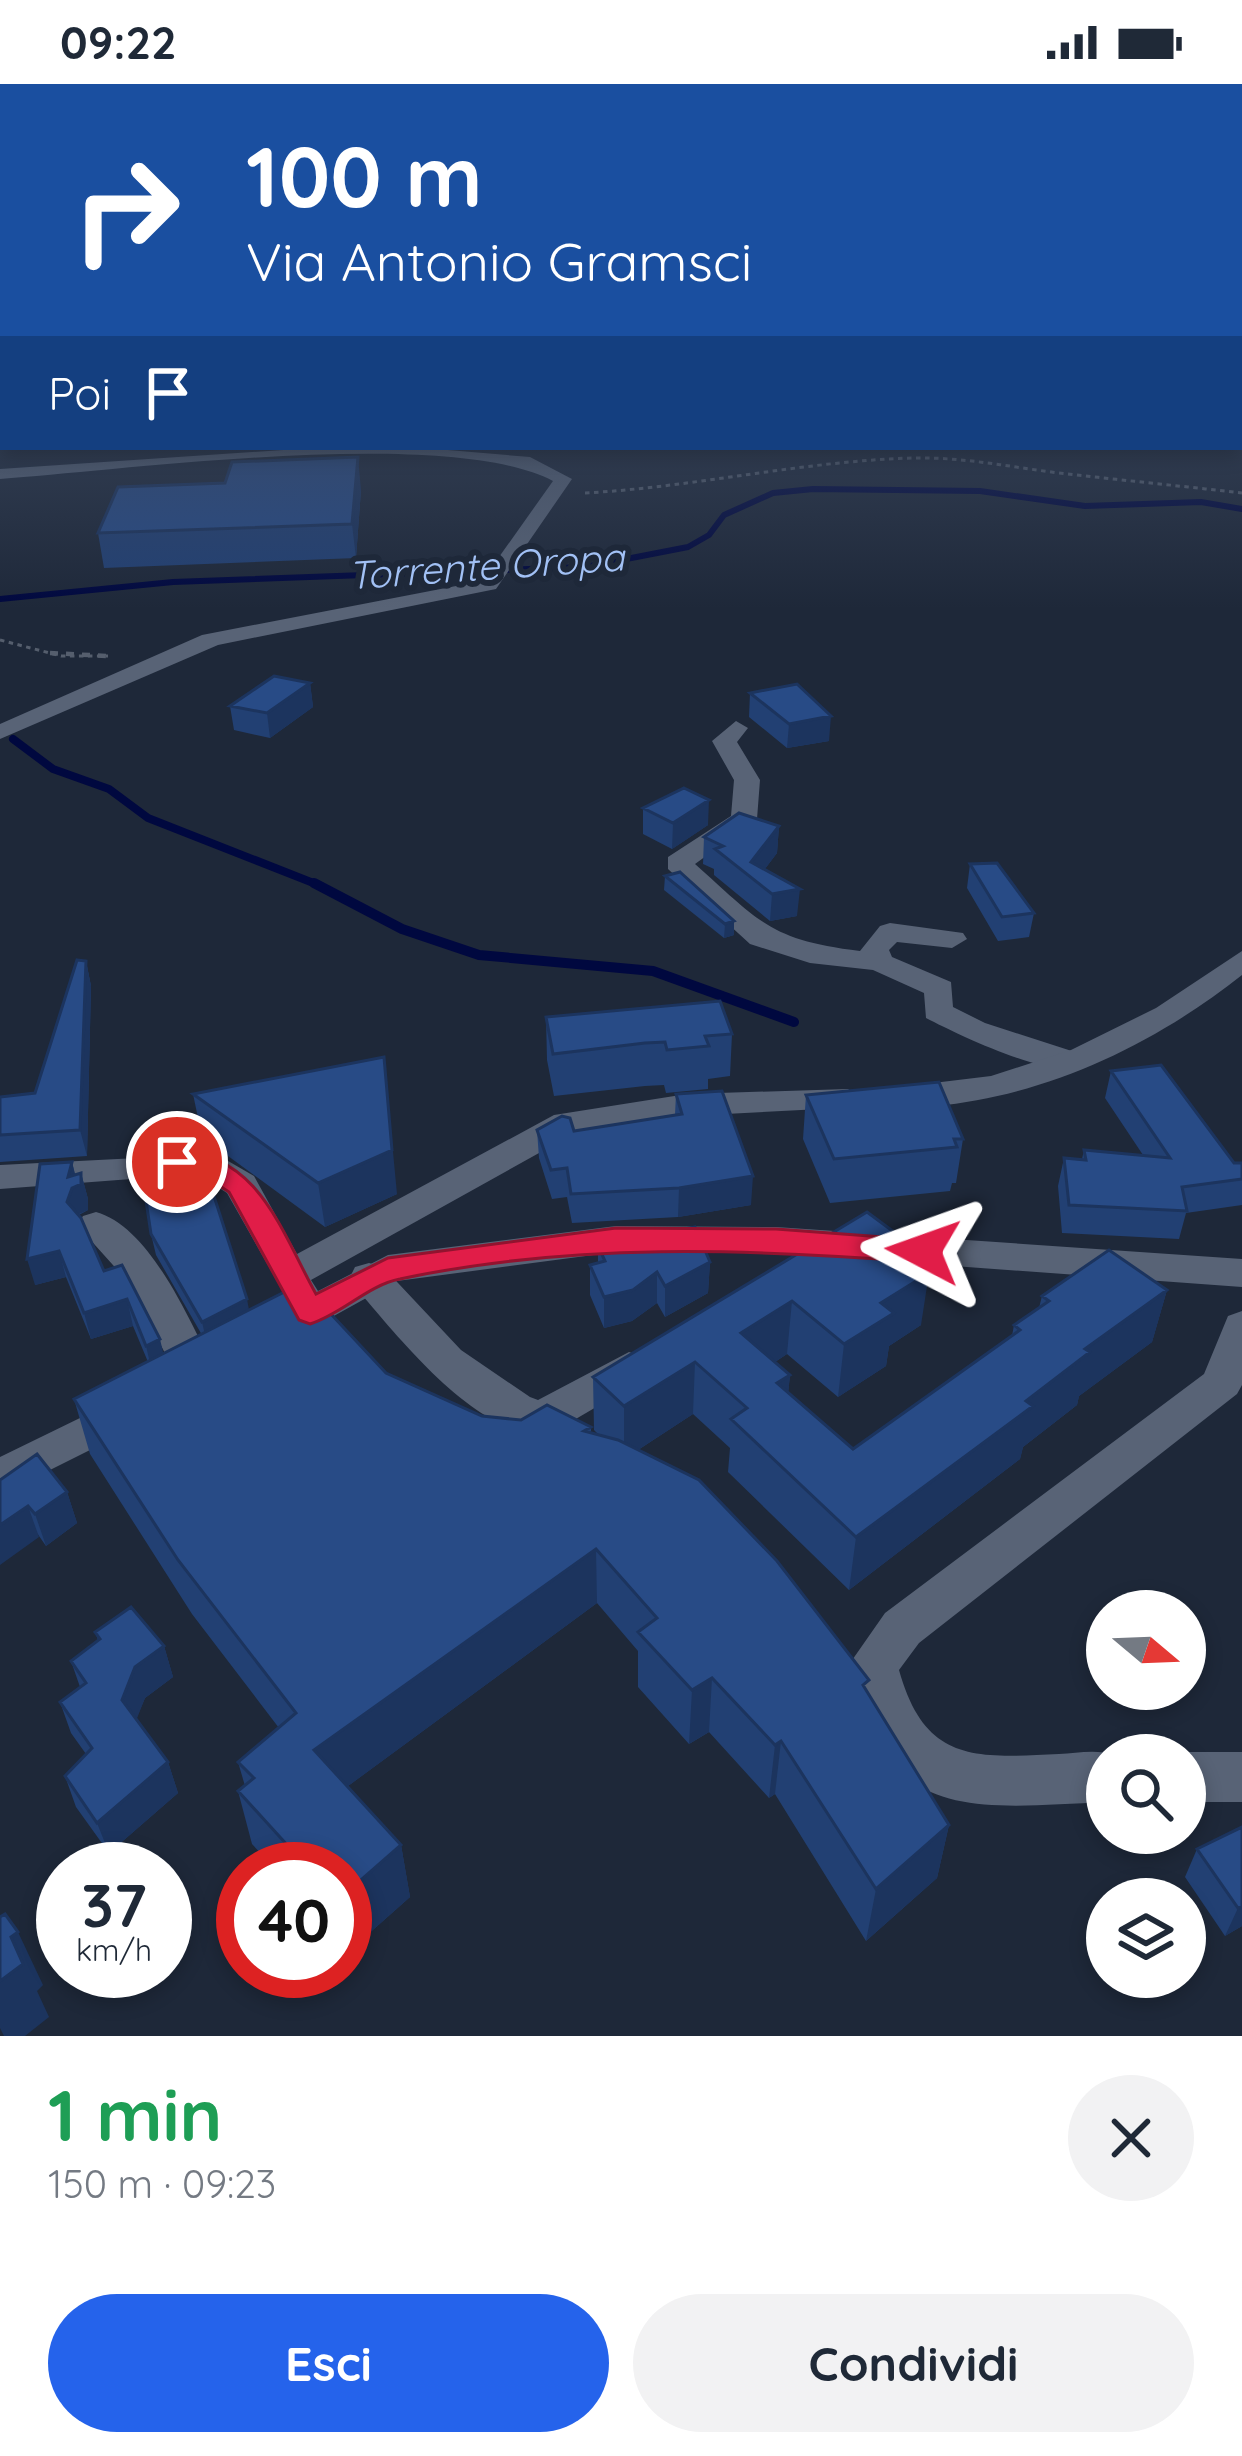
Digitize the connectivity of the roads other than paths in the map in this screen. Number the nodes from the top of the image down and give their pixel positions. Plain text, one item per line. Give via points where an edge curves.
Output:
1 (308, 450) edge
2 (259, 456) junction
3 (0, 475) edge
4 (736, 728) dead end
5 (0, 732) edge
6 (952, 939) dead end
7 (1242, 960) edge
8 (879, 962) junction
9 (1069, 1061) junction
10 (0, 1177) edge
11 (96, 1225) dead end
12 (832, 1244) junction
13 (1242, 1273) edge
14 (289, 1275) junction
15 (369, 1277) junction
16 (771, 1282) edge
17 (310, 1312) junction
18 (1242, 1326) edge
19 (669, 1344) edge
20 (197, 1376) junction
21 (0, 1477) edge
22 (1206, 1777) edge
23 (1242, 1777) edge
24 (1086, 1778) edge

1 - 2 street
2 - 3 street
2 - 5 street via 505,455 563,479 489,585 215,638
4 - 8 street via 724,741 747,780 744,819 678,863 760,938 810,955
6 - 8 street via 890,932 874,949
7 - 9 street via 1189,1005
8 - 9 street via 940,989 937,1011 956,1021
9 - 14 street via 911,1098 687,1106 566,1124
10 - 14 street via 202,1162 241,1185
11 - 20 street via 146,1276
12 - 13 street
12 - 15 street via 616,1239 477,1253
12 - 16 street
14 - 17 street
15 - 17 street
15 - 19 street via 476,1391 542,1418
17 - 20 street
18 - 24 street via 1222,1383 902,1628 873,1666 879,1697 923,1763 970,1778
20 - 21 street
22 - 23 street

